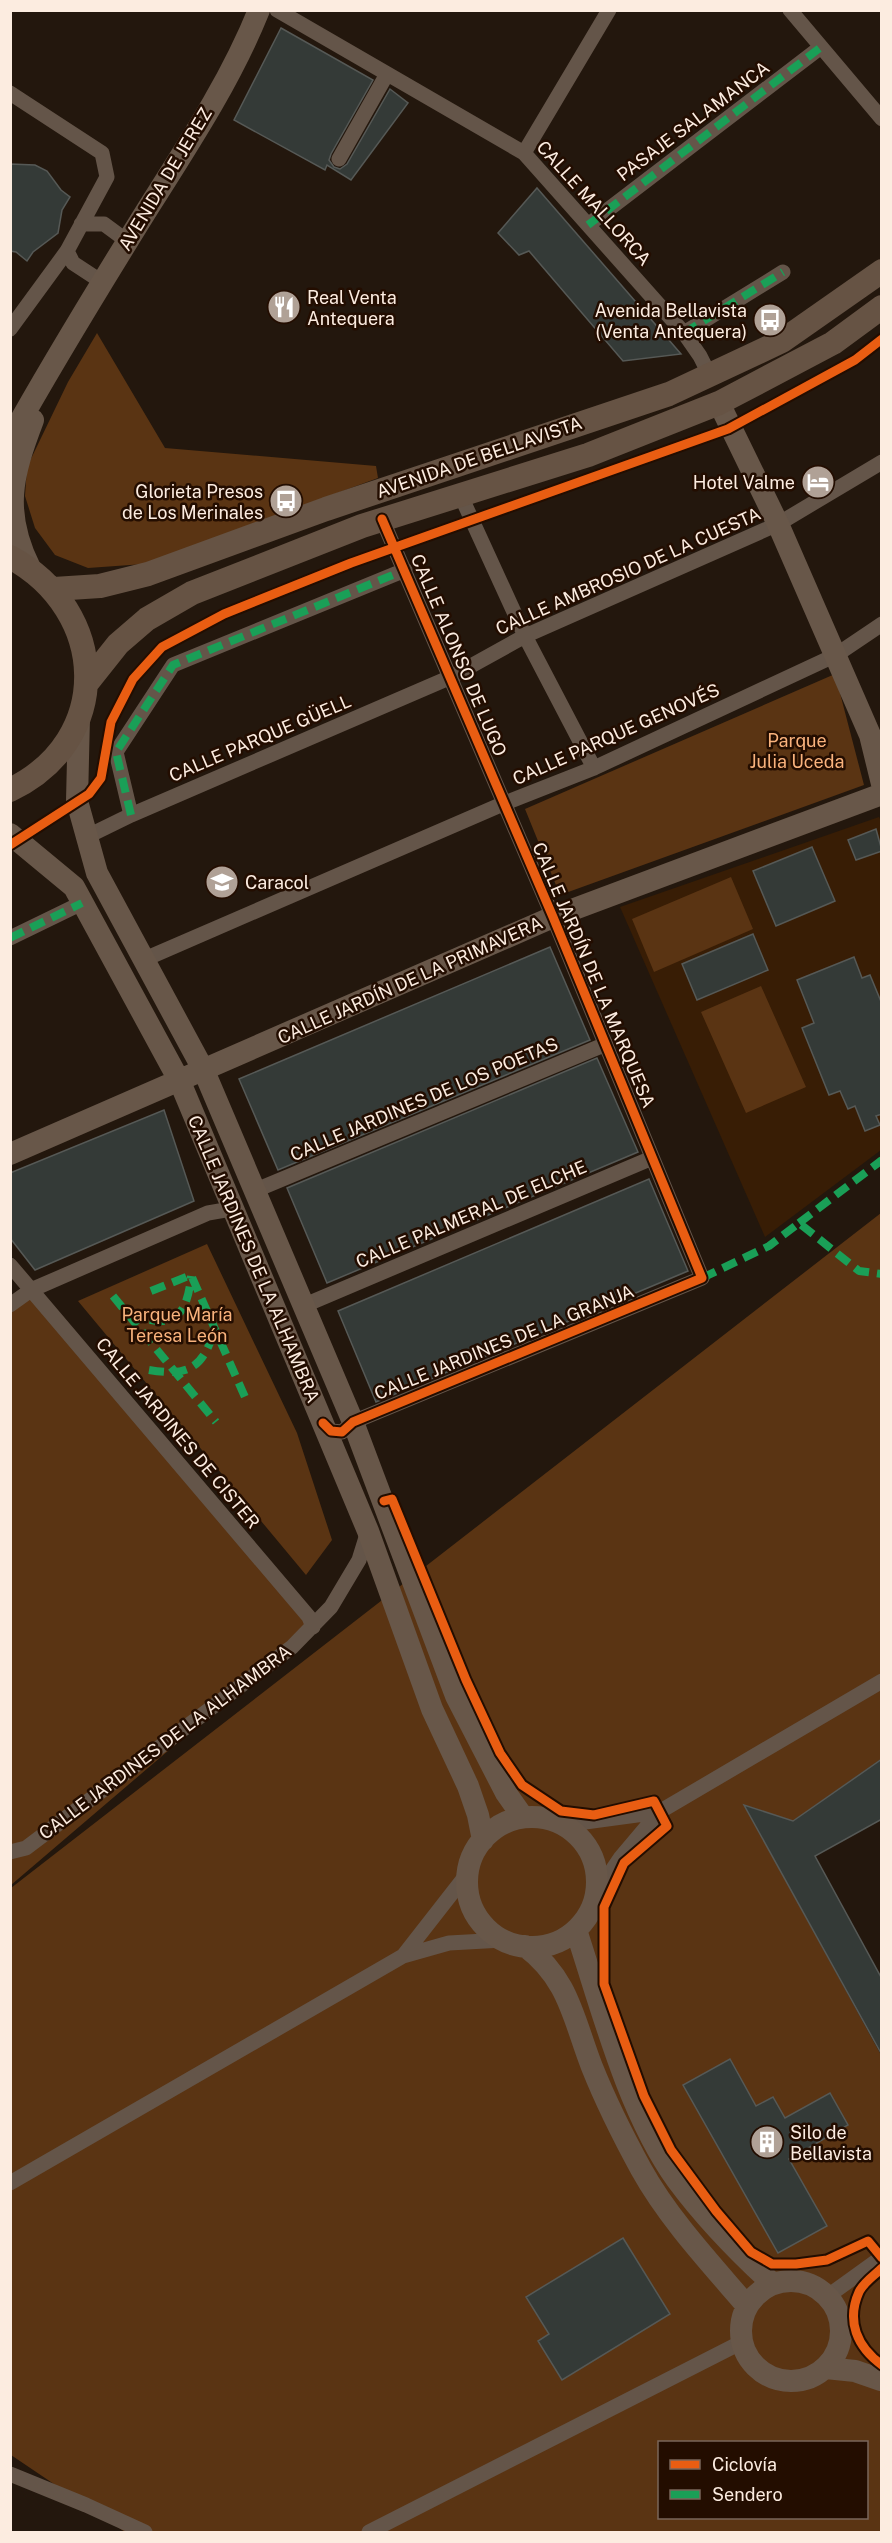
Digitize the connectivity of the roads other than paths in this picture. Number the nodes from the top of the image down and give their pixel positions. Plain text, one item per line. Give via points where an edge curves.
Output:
1 (259, 10) edge
2 (277, 10) edge
3 (609, 10) edge
4 (790, 10) edge
5 (821, 47) junction
6 (387, 74) junction
7 (10, 93) edge
8 (882, 119) edge
9 (524, 153) junction
10 (339, 159) dead end
11 (81, 224) junction
12 (588, 225) junction
13 (128, 241) junction
14 (67, 251) junction
15 (882, 271) edge
16 (783, 272) dead end
17 (102, 282) junction
18 (882, 307) edge
19 (10, 329) edge
20 (684, 333) junction
21 (63, 343) junction
22 (710, 376) junction
23 (719, 403) junction
24 (10, 439) edge
25 (881, 464) edge
26 (460, 494) junction
27 (382, 519) junction
28 (778, 524) junction
29 (20, 562) edge
30 (405, 570) junction
31 (54, 589) junction
32 (882, 624) edge
33 (525, 636) junction
34 (836, 655) junction
35 (451, 677) junction
36 (87, 683) junction
37 (80, 717) junction
38 (879, 759) edge
39 (594, 768) junction
40 (882, 784) edge
41 (10, 790) edge
42 (882, 794) edge
43 (505, 803) junction
44 (131, 815) junction
45 (10, 834) edge
46 (86, 837) junction
47 (82, 903) junction
48 (553, 917) junction
49 (10, 938) edge
50 (145, 959) junction
51 (606, 1044) junction
52 (204, 1071) junction
53 (180, 1082) junction
54 (10, 1154) edge
55 (652, 1158) junction
56 (256, 1190) junction
57 (231, 1209) junction
58 (10, 1265) edge
59 (702, 1278) joint
60 (31, 1290) junction
61 (10, 1305) edge
62 (305, 1305) junction
63 (353, 1422) junction
64 (323, 1423) junction
65 (368, 1531) junction
66 (313, 1627) junction
67 (882, 1681) edge
68 (659, 1812) junction
69 (523, 1817) junction
70 (563, 1825) junction
71 (483, 1840) junction
72 (10, 1852) edge
73 (467, 1874) junction
74 (596, 1894) junction
75 (576, 1930) junction
76 (514, 1943) junction
77 (403, 1956) junction
78 (10, 2183) edge
79 (882, 2257) edge
80 (773, 2284) junction
81 (828, 2296) junction
82 (747, 2306) junction
83 (841, 2341) junction
84 (742, 2342) junction
85 (826, 2368) junction
86 (10, 2474) edge
87 (145, 2532) edge
88 (369, 2532) edge

1 - 13 street, AVENIDA DE JEREZ via 191,140
2 - 6 street, CALLE MALLORCA
3 - 9 street
4 - 5 street
5 - 8 street
5 - 12 street, PASAJE SALAMANCA
6 - 9 street, CALLE MALLORCA
6 - 10 street
7 - 11 street via 102,153 107,177
9 - 12 street, CALLE MALLORCA
11 - 13 street via 104,224
11 - 14 street
12 - 20 street, CALLE MALLORCA
13 - 17 street, AVENIDA DE JEREZ
14 - 17 street via 73,263
14 - 19 street
15 - 22 main road, AVENIDA DE BELLAVISTA via 782,341
16 - 20 street
17 - 21 street, AVENIDA DE JEREZ
18 - 23 main road, AVENIDA DE BELLAVISTA via 832,343
20 - 22 street, CALLE MALLORCA
21 - 24 street, AVENIDA DE JEREZ
21 - 29 street, AVENIDA DE JEREZ via 11,489
22 - 31 main road, AVENIDA DE BELLAVISTA via 669,394 148,574 100,586
23 - 26 main road, AVENIDA DE BELLAVISTA via 588,455
23 - 28 street
25 - 28 street, CALLE AMBROSIO DE LA CUESTA
26 - 27 main road, AVENIDA DE BELLAVISTA
26 - 33 street
27 - 30 street, CALLE ALONSO DE LUGO
27 - 36 main road, AVENIDA DE BELLAVISTA via 192,593 147,619 118,644
28 - 33 street, CALLE AMBROSIO DE LA CUESTA
28 - 34 street
29 - 31 main road
30 - 35 street, CALLE ALONSO DE LUGO
30 - 44 street via 173,665 116,752
31 - 36 main road via 73,617 84,649
32 - 34 street, CALLE PARQUE GENOVÉS
33 - 35 street, CALLE AMBROSIO DE LA CUESTA
33 - 39 street
34 - 38 street
34 - 39 street, CALLE PARQUE GENOVÉS
35 - 43 street, CALLE ALONSO DE LUGO
35 - 44 street, CALLE PARQUE GÜELL
36 - 37 main road
37 - 41 main road via 61,753 32,780
37 - 46 street, CALLE JARDINES DE LA ALHAMBRA via 77,801
38 - 40 street
39 - 43 street, CALLE PARQUE GENOVÉS
42 - 48 street, CALLE JARDÍN DE LA PRIMAVERA
43 - 48 street, CALLE JARDÍN DE LA MARQUESA
43 - 50 street, CALLE PARQUE GENOVÉS
44 - 46 street, CALLE PARQUE GÜELL
45 - 47 street, CALLE JARDINES DE LA ALHAMBRA via 74,887
46 - 50 street, CALLE JARDINES DE LA ALHAMBRA via 97,873
47 - 49 street
47 - 53 street, CALLE JARDINES DE LA ALHAMBRA
48 - 51 street, CALLE JARDÍN DE LA MARQUESA
48 - 52 street, CALLE JARDÍN DE LA PRIMAVERA
50 - 52 street, CALLE JARDINES DE LA ALHAMBRA
51 - 55 street, CALLE JARDÍN DE LA MARQUESA
51 - 56 street, CALLE JARDINES DE LOS POETAS
52 - 53 street, CALLE JARDÍN DE LA PRIMAVERA
52 - 56 street, CALLE JARDINES DE LA ALHAMBRA
53 - 54 street, CALLE JARDÍN DE LA PRIMAVERA
53 - 57 street, CALLE JARDINES DE LA ALHAMBRA
55 - 59 street, CALLE JARDÍN DE LA MARQUESA
55 - 62 street, CALLE PALMERAL DE ELCHE
56 - 62 street, CALLE JARDINES DE LA ALHAMBRA
57 - 60 street via 208,1213
57 - 64 street, CALLE JARDINES DE LA ALHAMBRA
58 - 60 street, CALLE JARDINES DE CISTER
59 - 63 street, CALLE JARDINES DE LA GRANJA
60 - 61 street
60 - 66 street, CALLE JARDINES DE CISTER via 309,1617
62 - 63 street, CALLE JARDINES DE LA ALHAMBRA
63 - 64 street, CALLE JARDINES DE LA GRANJA via 336,1433
63 - 69 street, CALLE JARDINES DE LA ALHAMBRA via 456,1696 506,1793
64 - 65 street, CALLE JARDINES DE LA ALHAMBRA
65 - 66 street, CALLE JARDINES DE LA ALHAMBRA via 359,1560 346,1583
65 - 71 street via 432,1709 468,1786
66 - 72 street, CALLE JARDINES DE LA ALHAMBRA via 128,1773 26,1848
67 - 68 street
68 - 70 street
68 - 74 street
69 - 70 street via 544,1818
69 - 71 street via 508,1821
70 - 74 street via 580,1837 591,1854 597,1874
71 - 73 street
73 - 76 street via 468,1894 475,1912 487,1928
73 - 77 street
74 - 75 street via 589,1914
75 - 76 street via 548,1945
75 - 80 street via 647,2130 676,2179 732,2247
76 - 77 street via 448,1942
76 - 82 street via 545,1962 562,1986 593,2068 643,2172
77 - 78 street
79 - 81 street
80 - 81 street via 800,2281
80 - 82 street via 762,2289
81 - 83 street via 842,2325
82 - 84 street via 741,2327
83 - 85 street
83 - 85 street via 882,2380 855,2371
84 - 85 street via 757,2368 776,2379 799,2381
84 - 88 street
86 - 87 street

